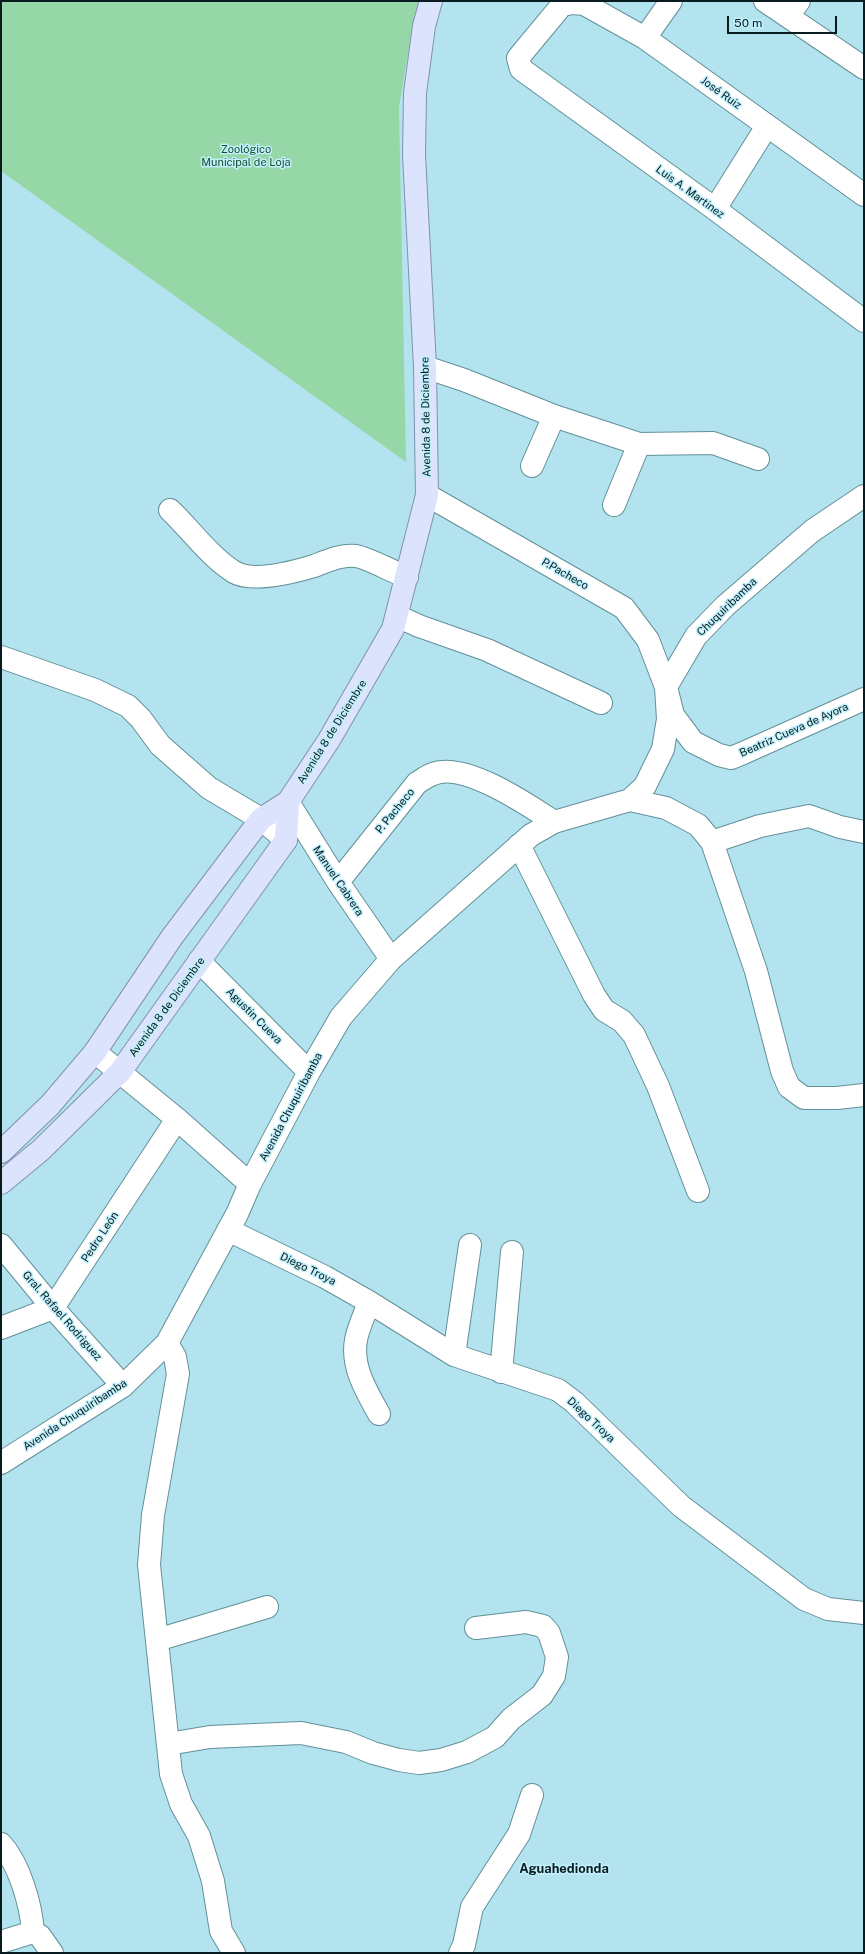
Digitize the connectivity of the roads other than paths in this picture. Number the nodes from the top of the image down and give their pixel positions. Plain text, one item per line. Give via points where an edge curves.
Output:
1 (431, 1) edge
2 (671, 1) edge
3 (765, 1) edge
4 (793, 9) edge
5 (644, 38) junction
6 (518, 63) joint
7 (864, 68) edge
8 (768, 126) junction
9 (864, 195) edge
10 (715, 209) junction
11 (864, 321) edge
12 (425, 367) junction
13 (554, 416) junction
14 (639, 444) junction
15 (758, 459) dead end
16 (532, 466) dead end
17 (427, 495) junction
18 (864, 496) edge
19 (614, 504) dead end
20 (170, 510) dead end
21 (407, 577) junction
22 (397, 616) junction
23 (1, 657) edge
24 (666, 687) junction
25 (864, 699) edge
26 (601, 703) dead end
27 (630, 800) junction
28 (288, 802) junction
29 (261, 819) junction
30 (554, 822) junction
31 (864, 832) edge
32 (286, 840) junction
33 (712, 842) junction
34 (519, 845) junction
35 (338, 882) junction
36 (391, 959) junction
37 (199, 961) junction
38 (95, 1052) junction
39 (120, 1072) junction
40 (308, 1072) junction
41 (864, 1095) edge
42 (177, 1119) junction
43 (1, 1152) edge
44 (1, 1183) edge
45 (250, 1184) junction
46 (698, 1191) dead end
47 (228, 1230) junction
48 (1, 1245) edge
49 (470, 1245) dead end
50 (512, 1252) dead end
51 (369, 1302) junction
52 (53, 1308) junction
53 (1, 1328) edge
54 (167, 1343) junction
55 (454, 1355) junction
56 (501, 1372) junction
57 (123, 1386) junction
58 (379, 1414) dead end
59 (1, 1463) edge
60 (267, 1607) dead end
61 (864, 1613) edge
62 (476, 1628) dead end
63 (156, 1640) junction
64 (168, 1744) junction
65 (532, 1796) dead end
66 (1, 1844) edge
67 (33, 1932) junction
68 (1, 1942) edge
69 (52, 1953) edge
70 (234, 1953) edge
71 (460, 1953) edge

1 - 12 main road, Avenida 8 de Diciembre via 424,26 415,93 414,155
2 - 5 street
3 - 4 street
4 - 7 street
5 - 6 street, José Ruiz via 584,4 562,5 518,58
5 - 8 street, José Ruiz
6 - 10 street, Luis A. Martinez via 520,69
8 - 9 street, José Ruiz
8 - 10 street
10 - 11 street, Luis A. Martinez
12 - 13 street
12 - 17 main road, Avenida 8 de Diciembre
13 - 14 street
13 - 16 street
14 - 15 street via 713,443
14 - 19 street
17 - 21 main road, Avenida 8 de Diciembre
17 - 24 street, P.Pacheco via 624,608 648,640
18 - 24 street, Chuquiribamba via 812,531 725,606 696,636
20 - 21 street via 216,557 234,572 248,576 296,571 340,557 356,556
21 - 22 main road, Avenida 8 de Diciembre
22 - 26 street via 486,650
22 - 28 main road, Avenida 8 de Diciembre via 394,629 366,677
23 - 29 street via 95,690 128,706 141,718 160,746 210,788
24 - 25 street, Beatriz Cueva de Ayora via 673,715 693,742 731,758
24 - 27 street via 668,719 663,749 645,786
27 - 30 street, Avenida Chuquiribamba
27 - 33 street via 666,808 698,825
28 - 29 main road, Avenida 8 de Diciembre
28 - 32 main road
28 - 35 street, Manuel Cabrera
29 - 32 street
29 - 38 main road, Avenida 8 de Diciembre via 172,937
30 - 34 street, Avenida Chuquiribamba
30 - 35 street, P. Pacheco via 522,801 468,775 434,773 417,783
31 - 33 street via 809,816 760,826
32 - 37 main road, Avenida 8 de Diciembre
33 - 41 street via 756,971 782,1071 789,1087 804,1098
34 - 36 street, Avenida Chuquiribamba
34 - 46 street via 594,994 604,1010 622,1021 634,1035 658,1086
35 - 36 street, Manuel Cabrera
36 - 40 street, Avenida Chuquiribamba via 341,1017
37 - 39 main road, Avenida 8 de Diciembre
37 - 40 street, Agustin Cueva
38 - 39 street
38 - 43 main road, Avenida 8 de Diciembre via 50,1105
39 - 42 street
39 - 44 main road, Avenida 8 de Diciembre via 41,1150
40 - 45 street, Avenida Chuquiribamba
42 - 45 street
42 - 52 street, Pedro León
45 - 47 street, Avenida Chuquiribamba
47 - 51 street, Diego Troya via 325,1277
47 - 54 street, Avenida Chuquiribamba
48 - 52 street, Gral. Rafael Rodriguez
49 - 55 street
50 - 56 street
51 - 55 street, Diego Troya
51 - 58 street via 356,1341 357,1361 361,1380
52 - 53 street
52 - 57 street, Gral. Rafael Rodriguez
54 - 57 street, Avenida Chuquiribamba
54 - 63 street via 175,1358 178,1374 151,1537 149,1565
55 - 56 street, Diego Troya
56 - 61 street, Diego Troya via 558,1390 574,1402 681,1506 804,1599 828,1609
57 - 59 street, Avenida Chuquiribamba
60 - 63 street
62 - 64 street via 526,1622 544,1626 557,1657 554,1676 542,1695 511,1719 495,1737 467,1752 420,1763 373,1753 346,1742 301,1733 210,1737
63 - 64 street
64 - 70 street via 171,1774 181,1804 199,1836 212,1881 221,1931
65 - 71 street via 519,1834 472,1907
66 - 67 street via 7,1850 32,1913
67 - 68 street
67 - 69 street via 40,1936

